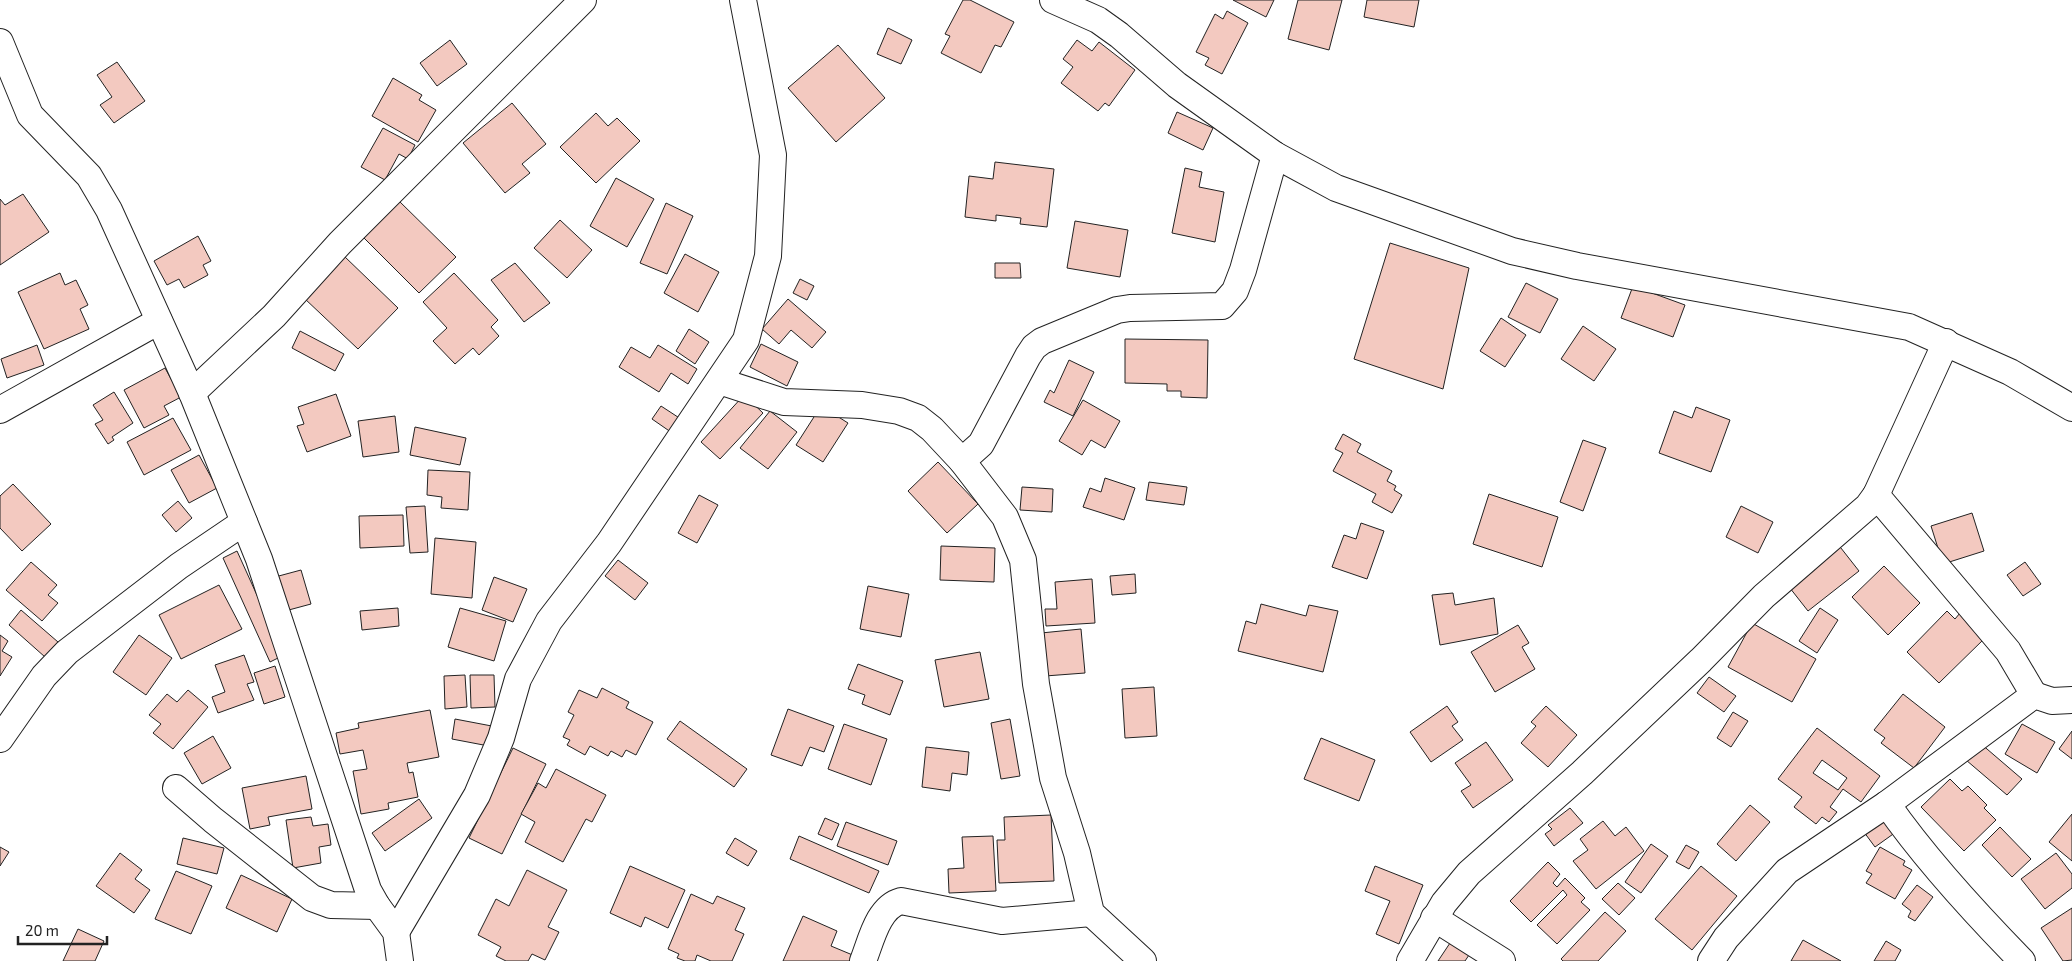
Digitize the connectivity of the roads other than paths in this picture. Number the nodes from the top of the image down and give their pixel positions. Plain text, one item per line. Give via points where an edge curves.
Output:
1 (583, 0) edge
2 (743, 0) edge
3 (1053, 0) edge
4 (0, 42) edge
5 (1275, 155) junction
6 (159, 321) junction
7 (1946, 342) junction
8 (719, 381) junction
9 (192, 393) junction
10 (2072, 408) edge
11 (0, 410) edge
12 (962, 461) junction
13 (1876, 496) junction
14 (244, 522) junction
15 (2034, 695) junction
16 (2072, 700) edge
17 (0, 739) edge
18 (176, 788) dead end
19 (1887, 804) junction
20 (377, 906) junction
21 (1091, 913) junction
22 (1434, 918) junction
23 (396, 932) junction
24 (400, 961) edge
25 (863, 961) edge
26 (1143, 961) edge
27 (1410, 961) edge
28 (1502, 961) edge
29 (1711, 961) edge
30 (2022, 961) edge

1 - 9 street via 340,243 274,316
2 - 8 street via 773,155 768,256 746,340
3 - 5 street via 1098,20 1177,85
4 - 6 street via 30,115 89,176 109,210
5 - 7 street via 1336,188 1512,250 1577,266 1909,327
5 - 12 street via 1243,270 1235,291 1222,306 1117,310 1042,341 1028,356 981,444
6 - 9 street
6 - 11 street
7 - 10 street via 2010,372
7 - 13 street
8 - 12 street via 784,402 862,405 899,411 918,418 932,429
8 - 23 street via 609,543 550,621 518,679 501,738 477,795
9 - 14 street
12 - 21 street via 1005,517 1023,560 1036,684 1053,778 1077,853
13 - 15 street via 2008,651
13 - 22 street via 1764,596 1582,773 1469,873
14 - 17 street via 179,566 67,652 44,676
14 - 20 street via 363,877
15 - 16 street via 2052,700
15 - 19 street
18 - 20 street via 312,898 331,905
19 - 29 street via 1787,871 1726,938
19 - 30 street via 1905,830
20 - 23 street
21 - 25 street via 1002,921 901,901 894,903 883,916
21 - 26 street
22 - 27 street
22 - 28 street
23 - 24 street

